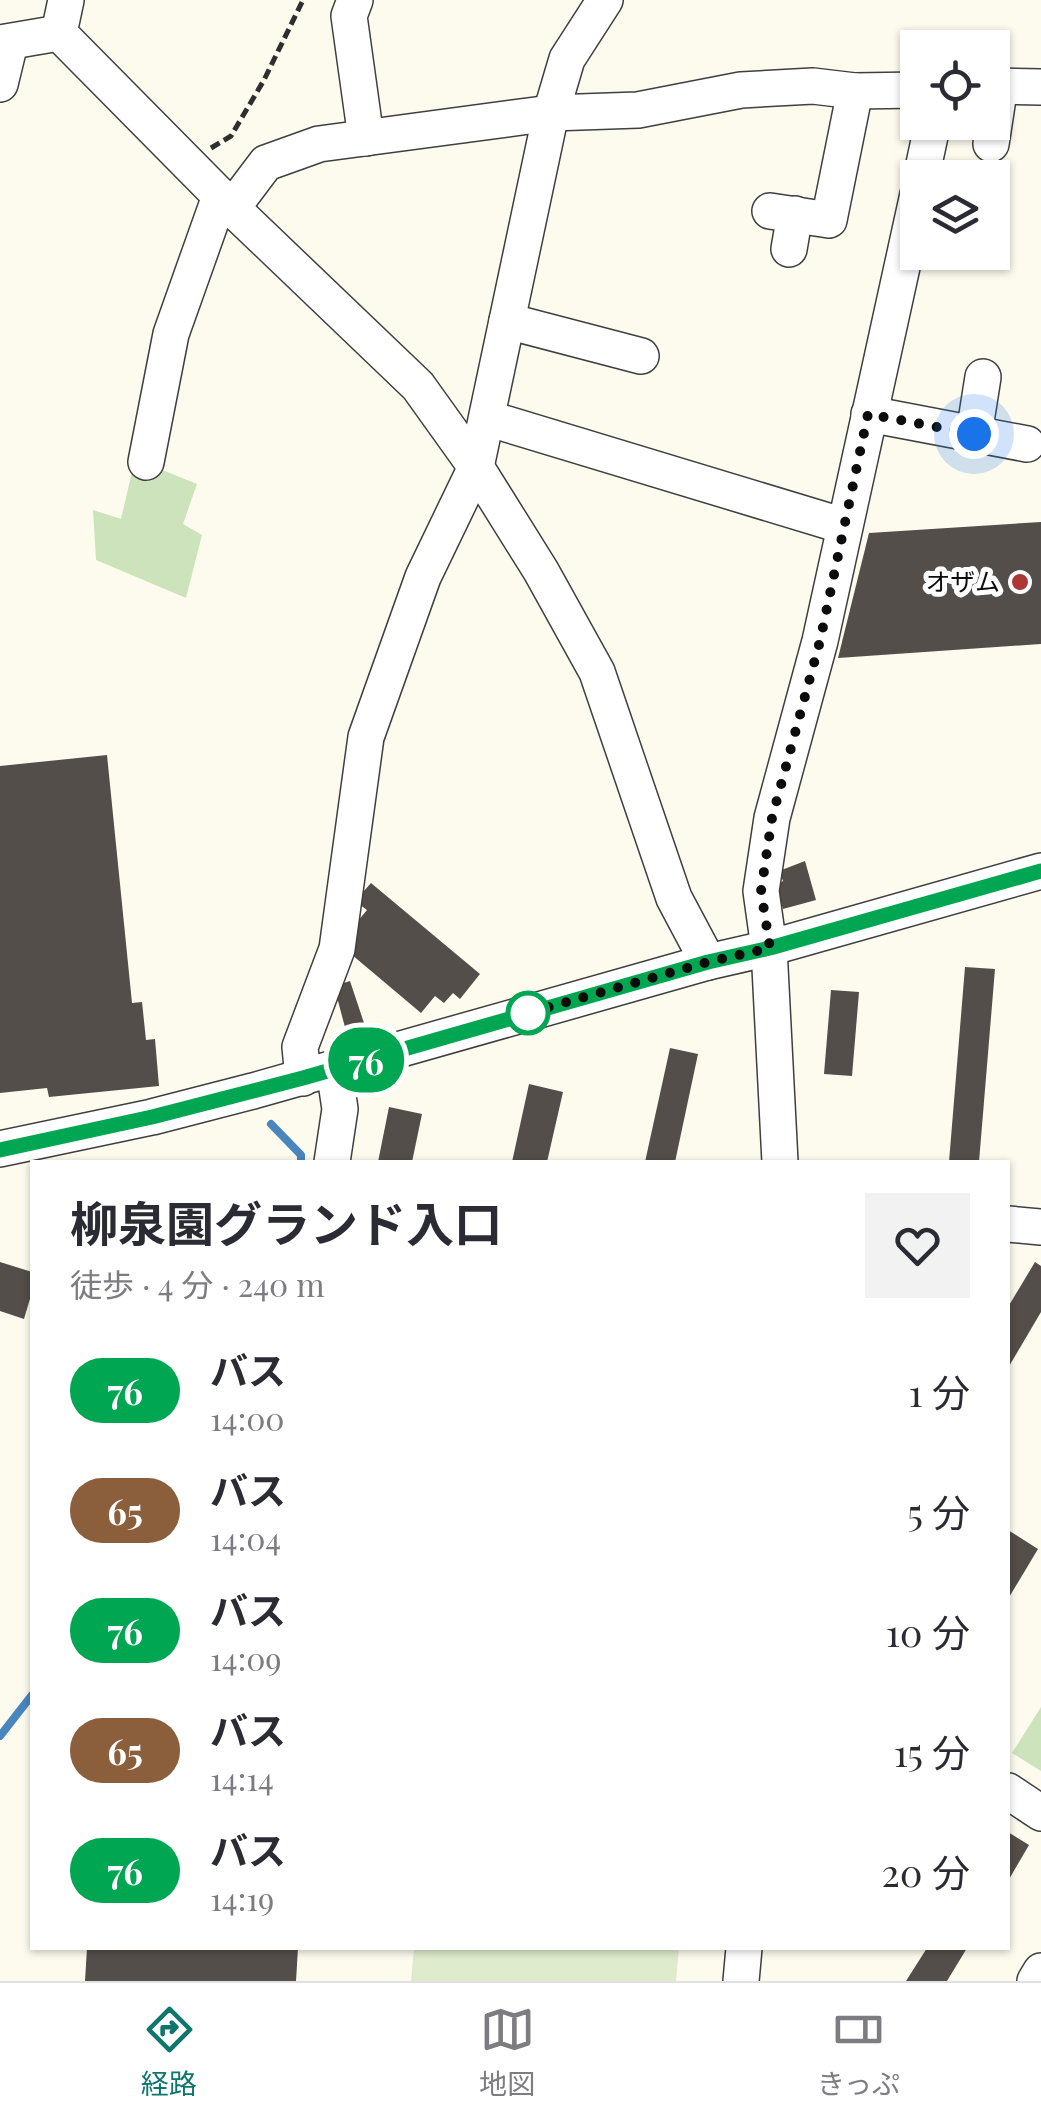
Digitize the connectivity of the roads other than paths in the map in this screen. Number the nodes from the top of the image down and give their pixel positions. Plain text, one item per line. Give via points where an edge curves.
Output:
1 (355, 0) edge
2 (605, 0) edge
3 (62, 17) edge
4 (5, 43) edge
5 (0, 84) edge
6 (1010, 86) edge
7 (1041, 86) edge
8 (900, 90) edge
9 (855, 91) junction
10 (551, 113) junction
11 (366, 138) junction
12 (991, 140) edge
13 (991, 144) dead end
14 (226, 202) junction
15 (785, 224) dead end
16 (901, 270) edge
17 (507, 321) junction
18 (642, 356) dead end
19 (984, 377) dead end
20 (868, 414) junction
21 (487, 418) junction
22 (974, 434) junction
23 (1027, 444) dead end
24 (146, 462) dead end
25 (476, 467) junction
26 (844, 526) junction
27 (1041, 871) edge
28 (770, 948) junction
29 (708, 962) junction
30 (319, 1073) junction
31 (0, 1150) edge
32 (332, 1160) edge
33 (780, 1160) edge
34 (1010, 1224) edge
35 (1041, 1227) edge
36 (1010, 1792) edge
37 (1041, 1813) edge
38 (744, 1950) edge
39 (1041, 1971) edge
40 (741, 1981) edge
41 (1035, 1981) edge

1 - 11 street via 349,16
2 - 10 street via 567,59
3 - 4 street
3 - 14 street
4 - 5 street
6 - 7 street
8 - 9 street
9 - 10 street via 740,90 638,110
9 - 15 street via 829,220
10 - 11 street
10 - 17 street
11 - 14 street via 319,144 266,163
12 - 13 street
14 - 24 street via 171,334
14 - 25 street via 418,386
16 - 20 street
17 - 18 street
17 - 21 street
19 - 22 street
20 - 22 street
20 - 26 street
21 - 25 street
21 - 26 street
22 - 23 street
25 - 29 street via 598,672 674,898
25 - 30 street via 423,577 366,737 337,949 300,1048
26 - 28 street via 772,818 761,891
27 - 28 street
28 - 29 street
28 - 33 street
29 - 30 street
30 - 31 street
30 - 32 street via 340,1108
34 - 35 street
36 - 37 street
38 - 40 street
39 - 41 street

